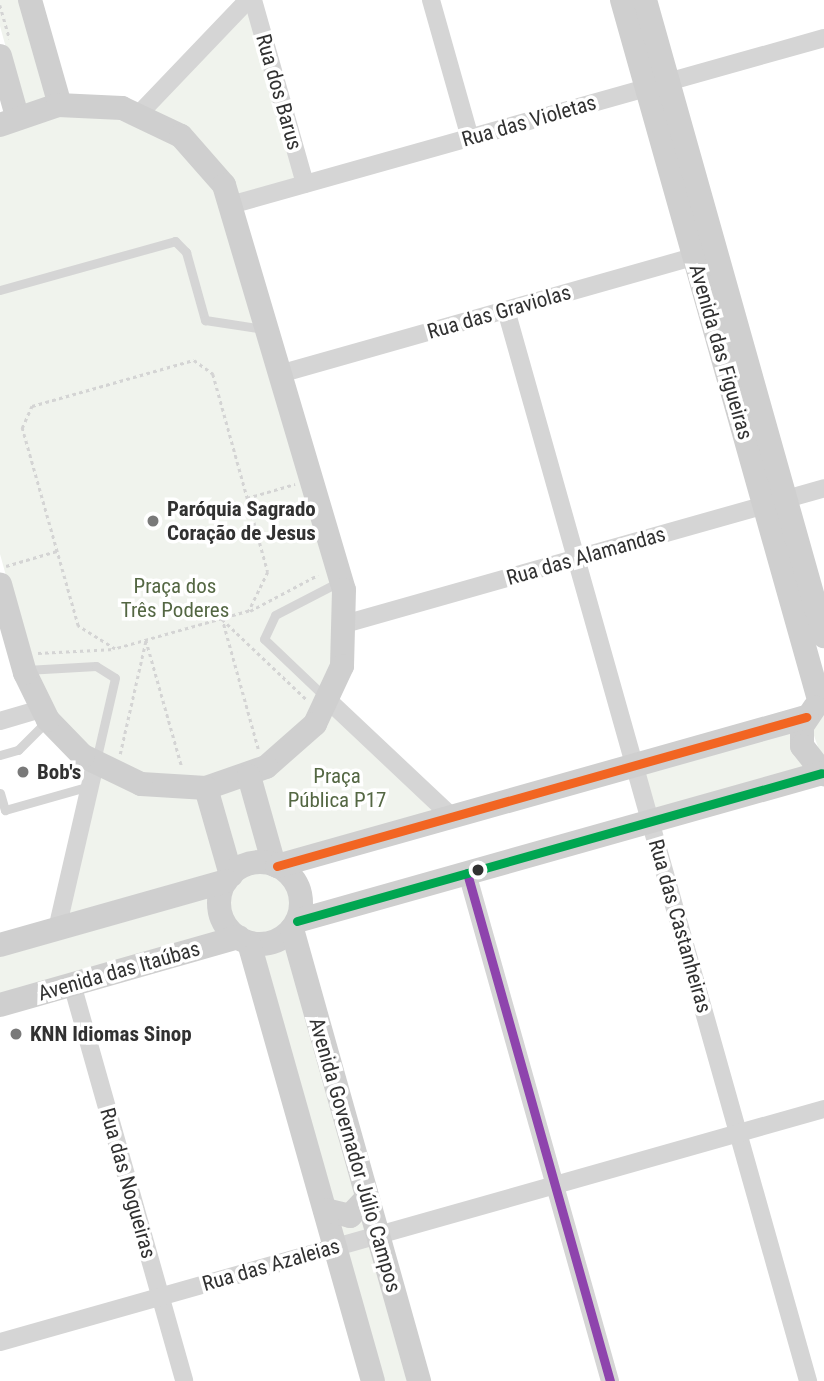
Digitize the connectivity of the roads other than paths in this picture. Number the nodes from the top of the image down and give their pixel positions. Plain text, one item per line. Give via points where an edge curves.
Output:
1 (30, 0) edge
2 (250, 0) edge
3 (432, 0) edge
4 (622, 0) edge
5 (645, 0) edge
6 (824, 38) edge
7 (0, 56) edge
8 (657, 85) junction
9 (60, 105) junction
10 (139, 114) junction
11 (8, 120) edge
12 (470, 138) junction
13 (305, 184) junction
14 (234, 204) junction
15 (705, 254) junction
16 (0, 290) edge
17 (506, 310) junction
18 (271, 331) junction
19 (283, 373) junction
20 (824, 488) edge
21 (775, 502) junction
22 (577, 558) junction
23 (339, 573) junction
24 (0, 584) edge
25 (348, 623) junction
26 (824, 636) edge
27 (22, 662) junction
28 (325, 707) junction
29 (817, 707) edge
30 (45, 715) junction
31 (0, 721) edge
32 (0, 755) edge
33 (635, 766) junction
34 (256, 772) junction
35 (823, 773) edge
36 (100, 775) junction
37 (197, 789) junction
38 (0, 793) edge
39 (452, 817) junction
40 (650, 821) junction
41 (275, 866) junction
42 (467, 873) junction
43 (228, 878) junction
44 (294, 925) junction
45 (57, 929) junction
46 (244, 940) junction
47 (0, 945) edge
48 (72, 984) junction
49 (0, 1004) edge
50 (824, 1109) edge
51 (738, 1134) junction
52 (555, 1185) junction
53 (368, 1198) junction
54 (325, 1210) junction
55 (378, 1235) junction
56 (335, 1247) junction
57 (160, 1297) junction
58 (0, 1342) edge
59 (184, 1381) edge
60 (373, 1381) edge
61 (419, 1381) edge
62 (610, 1381) edge
63 (808, 1381) edge

1 - 9 main road
2 - 10 street
2 - 13 street, Rua dos Barus
3 - 12 street
4 - 8 main road, Avenida das Figueiras
5 - 8 main road, Avenida das Figueiras
6 - 8 street, Rua das Violetas
7 - 11 main road
8 - 12 street, Rua das Violetas
8 - 15 main road, Avenida das Figueiras
9 - 10 main road via 101,104
9 - 11 main road
10 - 14 main road via 198,150
12 - 13 street, Rua das Violetas
13 - 14 street, Rua das Violetas
14 - 18 main road
15 - 17 street, Rua das Graviolas
15 - 21 main road, Avenida das Figueiras
16 - 18 lane via 175,241 186,252 205,320
17 - 19 street, Rua das Graviolas
17 - 22 street, Rua das Castanheiras
18 - 19 main road
19 - 23 main road
20 - 21 street, Rua das Alamandas
21 - 22 street, Rua das Alamandas
21 - 26 main road, Avenida das Figueiras
21 - 29 main road, Avenida das Figueiras
22 - 25 street, Rua das Alamandas
22 - 33 street, Rua das Castanheiras
23 - 25 main road
23 - 28 lane via 275,615 264,639
24 - 27 main road
25 - 28 main road via 342,666
27 - 30 main road
27 - 36 lane via 96,666 116,678
28 - 34 main road via 300,740
28 - 39 street
29 - 33 main road
29 - 35 main road, Avenida das Figueiras via 802,746
30 - 31 street
30 - 32 lane via 18,750
30 - 36 main road
33 - 39 main road
33 - 40 street, Rua das Castanheiras
34 - 37 main road
34 - 41 main road, Avenida Governador Júlio Campos
35 - 40 main road
36 - 37 main road
36 - 38 lane via 5,810
36 - 45 street
37 - 43 main road, Avenida Governador Júlio Campos
39 - 41 main road
40 - 42 main road
40 - 51 street, Rua das Castanheiras
41 - 43 main road via 255,863
41 - 44 main road, Avenida Governador Júlio Campos via 299,891
42 - 44 main road
42 - 52 street
43 - 45 main road
43 - 46 main road, Avenida Governador Júlio Campos via 220,908
44 - 46 main road via 273,942
44 - 53 main road, Avenida Governador Júlio Campos
45 - 47 main road
46 - 48 main road, Avenida das Itaúbas
46 - 54 main road, Avenida Governador Júlio Campos
48 - 49 main road, Avenida das Itaúbas
48 - 57 street, Rua das Nogueiras
50 - 51 street, Rua das Azaleias
51 - 52 street, Rua das Azaleias
51 - 63 street, Rua das Castanheiras
52 - 55 street, Rua das Azaleias
52 - 62 street
53 - 54 main road via 350,1216
53 - 55 main road, Avenida Governador Júlio Campos
54 - 56 main road, Avenida Governador Júlio Campos
55 - 56 street, Rua das Azaleias
55 - 61 main road, Avenida Governador Júlio Campos
56 - 57 street, Rua das Azaleias
56 - 60 main road, Avenida Governador Júlio Campos
57 - 58 street, Rua das Azaleias
57 - 59 street, Rua das Nogueiras

